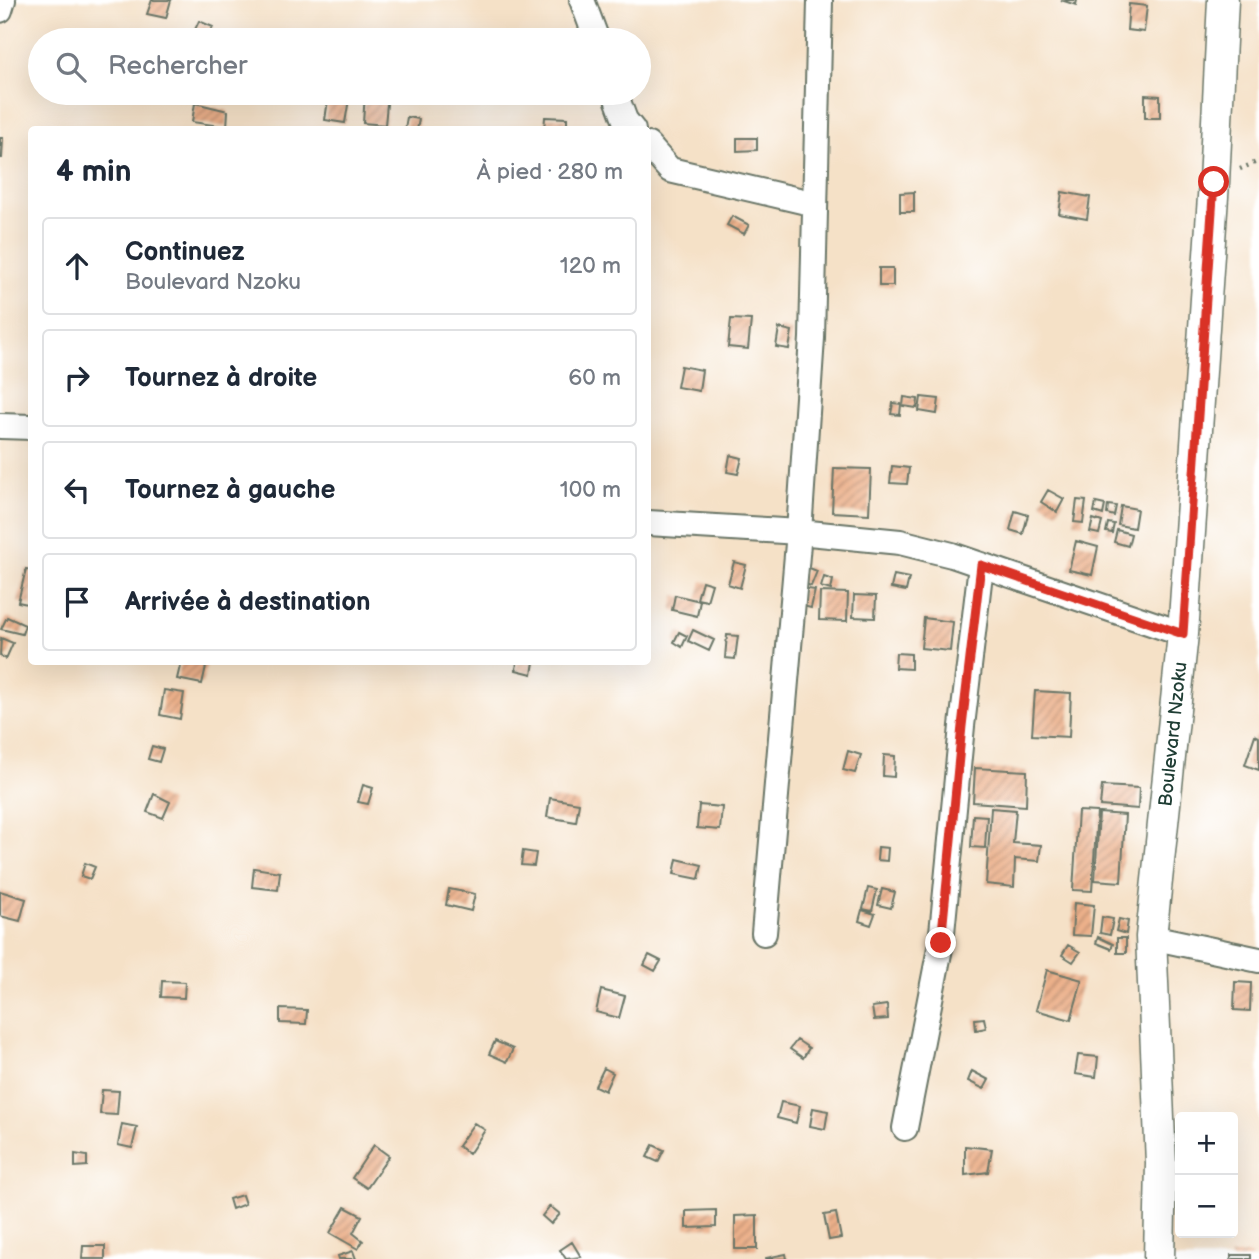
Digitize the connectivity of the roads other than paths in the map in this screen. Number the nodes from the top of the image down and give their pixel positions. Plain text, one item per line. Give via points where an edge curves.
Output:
1 (3, 0) edge
2 (582, 0) edge
3 (820, 0) edge
4 (1223, 0) edge
5 (0, 10) edge
6 (592, 28) edge
7 (619, 105) edge
8 (630, 126) edge
9 (651, 148) edge
10 (816, 204) junction
11 (0, 426) edge
12 (28, 427) edge
13 (651, 523) edge
14 (799, 532) junction
15 (981, 565) junction
16 (1183, 634) junction
17 (764, 933) dead end
18 (1151, 937) junction
19 (1259, 960) edge
20 (905, 1128) dead end
21 (1159, 1259) edge

1 - 5 street
2 - 6 street
3 - 10 street
4 - 16 street, Boulevard Nzoku
7 - 8 street
9 - 10 street via 670,170
10 - 14 street
11 - 12 street
13 - 14 street
14 - 15 street via 900,542
14 - 17 street
15 - 16 street
15 - 20 street via 941,943
16 - 18 street, Boulevard Nzoku
18 - 19 street
18 - 21 street, Boulevard Nzoku via 1161,1163

